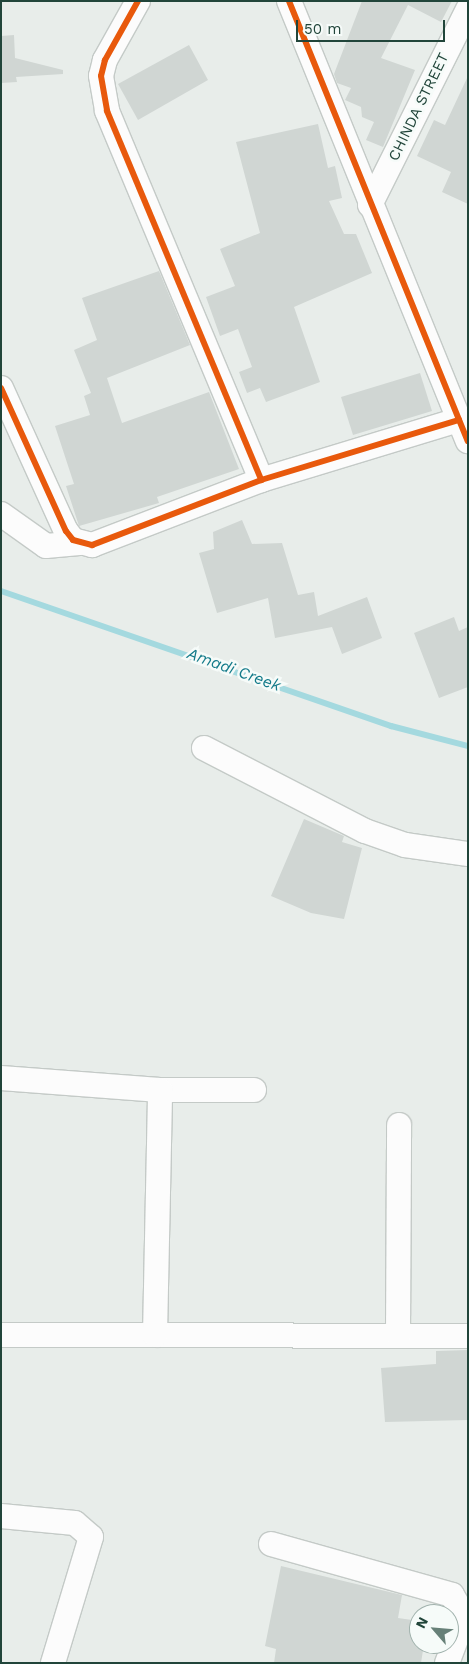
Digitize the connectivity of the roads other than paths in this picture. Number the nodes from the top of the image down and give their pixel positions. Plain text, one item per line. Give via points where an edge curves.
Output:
1 (138, 1) edge
2 (289, 1) edge
3 (468, 9) edge
4 (370, 206) junction
5 (1, 388) edge
6 (463, 430) edge
7 (261, 480) junction
8 (1, 514) edge
9 (82, 544) junction
10 (204, 748) dead end
11 (468, 854) edge
12 (1, 1078) edge
13 (160, 1090) junction
14 (254, 1090) dead end
15 (398, 1125) dead end
16 (1, 1335) edge
17 (155, 1335) junction
18 (398, 1335) junction
19 (468, 1336) edge
20 (1, 1516) edge
21 (271, 1544) dead end
22 (53, 1663) edge
23 (447, 1663) edge

1 - 7 street via 104,60 101,76 107,112
2 - 4 street
3 - 4 street, CHINDA STREET
4 - 6 street
5 - 9 street via 66,531
6 - 7 street
7 - 9 street via 92,545
8 - 9 street via 46,546
10 - 11 street via 365,831 405,845
12 - 13 street
13 - 14 street
13 - 17 street
15 - 18 street
16 - 17 street
17 - 18 street
18 - 19 street
20 - 22 street via 75,1523 92,1537
21 - 23 street via 452,1595 463,1614

